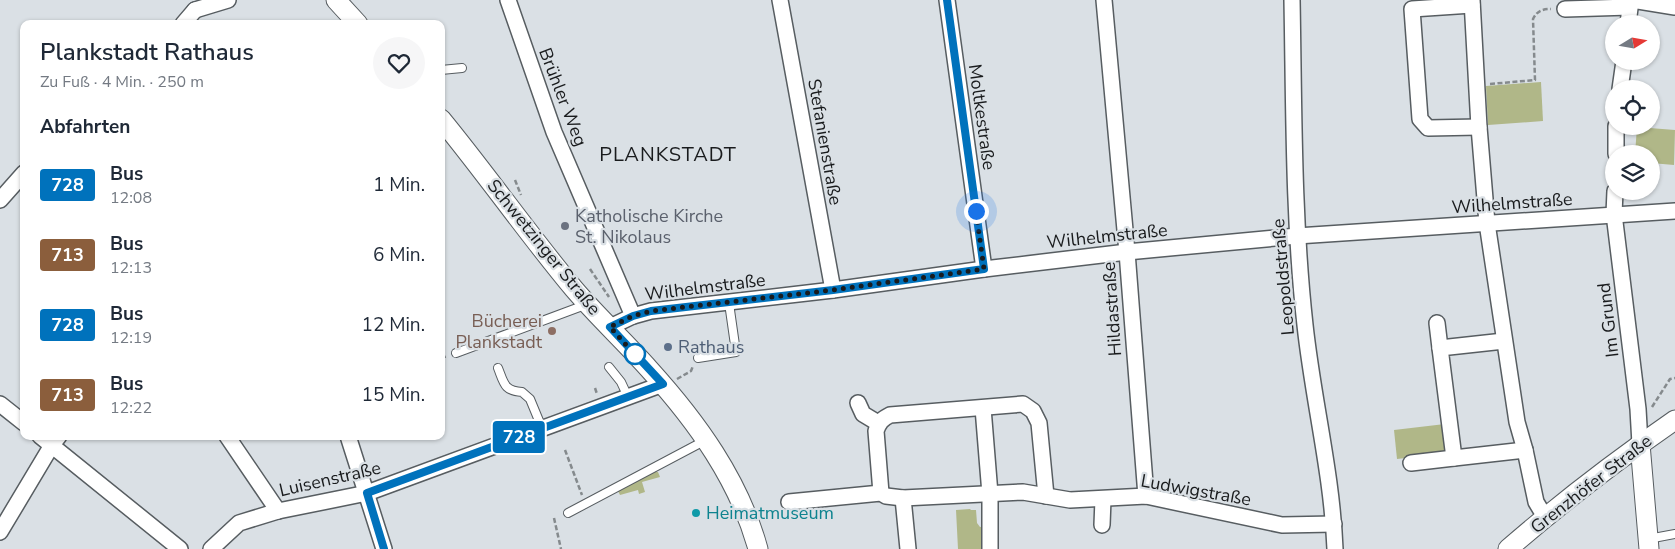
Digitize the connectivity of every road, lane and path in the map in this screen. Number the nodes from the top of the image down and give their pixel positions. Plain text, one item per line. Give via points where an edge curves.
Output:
1 (228, 0) edge
2 (336, 0) edge
3 (508, 0) edge
4 (780, 0) edge
5 (947, 0) edge
6 (1104, 0) edge
7 (1292, 0) edge
8 (1631, 2) edge
9 (1472, 3) edge
10 (1675, 6) edge
11 (1565, 9) joint
12 (194, 11) edge
13 (1629, 15) edge
14 (354, 20) edge
15 (462, 68) dead end
16 (445, 70) edge
17 (1477, 85) junction
18 (445, 124) edge
19 (1479, 127) junction
20 (20, 178) edge
21 (515, 180) dead end
22 (518, 197) dead end
23 (0, 200) edge
24 (1615, 200) edge
25 (1675, 211) edge
26 (1614, 214) junction
27 (1487, 224) junction
28 (1297, 236) junction
29 (1127, 252) junction
30 (984, 269) junction
31 (833, 290) junction
32 (729, 303) junction
33 (587, 304) junction
34 (633, 316) junction
35 (1437, 323) dead end
36 (610, 327) junction
37 (1504, 342) junction
38 (1440, 348) junction
39 (456, 353) dead end
40 (698, 358) joint
41 (609, 367) dead end
42 (498, 368) dead end
43 (1675, 378) edge
44 (664, 386) junction
45 (628, 397) junction
46 (858, 403) dead end
47 (0, 404) edge
48 (983, 408) junction
49 (1638, 409) junction
50 (20, 420) edge
51 (1675, 420) edge
52 (878, 424) junction
53 (542, 428) junction
54 (49, 440) edge
55 (51, 440) edge
56 (230, 440) edge
57 (349, 440) edge
58 (706, 440) junction
59 (1640, 444) junction
60 (565, 450) dead end
61 (1525, 450) junction
62 (1454, 458) junction
63 (1411, 463) dead end
64 (367, 493) junction
65 (581, 493) dead end
66 (881, 493) junction
67 (990, 494) junction
68 (1046, 496) junction
69 (1146, 496) junction
70 (903, 498) junction
71 (1103, 499) junction
72 (789, 502) dead end
73 (278, 511) junction
74 (568, 513) dead end
75 (1545, 517) junction
76 (554, 518) dead end
77 (1334, 524) junction
78 (1102, 525) dead end
79 (0, 532) edge
80 (1675, 534) edge
81 (1649, 544) edge
82 (180, 549) edge
83 (211, 549) edge
84 (384, 549) edge
85 (561, 549) edge
86 (758, 549) edge
87 (908, 549) edge
88 (990, 549) edge
89 (1335, 549) edge
90 (1508, 549) edge

1 - 12 street
2 - 14 street
3 - 34 street, Brühler Weg via 554,132
4 - 31 street, Stefanienstraße
5 - 30 street, Moltkestraße
6 - 29 street, Hildastraße
7 - 28 street, Leopoldstraße
8 - 10 street
8 - 11 street
8 - 13 street
9 - 17 street
9 - 19 street via 1412,9 1420,119 1428,128
11 - 17 path via 1544,9 1533,19 1535,80
15 - 16 lane
17 - 19 street
18 - 33 street, Schwetzinger Straße
19 - 27 street
20 - 23 street
21 - 22 path via 521,195
24 - 26 street, Im Grund
25 - 26 street, Wilhelmstraße
26 - 27 street, Wilhelmstraße
26 - 49 street, Im Grund
27 - 28 street, Wilhelmstraße
27 - 37 street
28 - 29 street, Wilhelmstraße
28 - 77 street, Leopoldstraße via 1305,326
29 - 30 street, Wilhelmstraße
29 - 69 street, Hildastraße
30 - 31 street, Wilhelmstraße
31 - 32 street, Wilhelmstraße
32 - 34 street, Wilhelmstraße via 651,311
32 - 40 lane via 736,352
33 - 36 street, Schwetzinger Straße
33 - 39 lane
34 - 36 street, Wilhelmstraße
35 - 38 street
36 - 44 street, Schwetzinger Straße
37 - 38 street
37 - 61 street via 1517,422
38 - 62 street
40 - 44 path via 691,371
41 - 45 lane
42 - 53 lane via 511,392 522,392 530,398
43 - 49 path via 1670,379 1651,408
44 - 45 street, Luisenstraße
44 - 58 street, Schwetzinger Straße
45 - 53 street, Luisenstraße via 561,426
46 - 52 street via 863,414
47 - 50 street
48 - 52 street via 890,415
48 - 67 street
48 - 68 street via 1023,404 1037,416
49 - 59 street, Im Grund
51 - 59 street, Grenzhöfer Straße
52 - 66 street
53 - 64 street, Luisenstraße
54 - 79 street
55 - 82 street
56 - 73 street
57 - 64 street
58 - 74 lane
58 - 86 street, Schwetzinger Straße via 729,476
59 - 75 street, Grenzhöfer Straße
59 - 81 street
60 - 65 path
61 - 62 street
61 - 75 street via 1536,502
62 - 63 street
64 - 73 street, Luisenstraße
64 - 84 street
66 - 70 street, Ludwigstraße
66 - 72 street, Ludwigstraße
67 - 68 street, Ludwigstraße via 1023,492
67 - 70 street, Ludwigstraße
67 - 88 street
68 - 71 street, Ludwigstraße via 1070,500
69 - 71 street, Ludwigstraße
69 - 77 street, Ludwigstraße via 1282,525
70 - 87 street
71 - 78 street
73 - 83 street, Luisenstraße via 239,523
75 - 90 street, Grenzhöfer Straße
76 - 85 path
77 - 89 street, Leopoldstraße
80 - 81 lane

